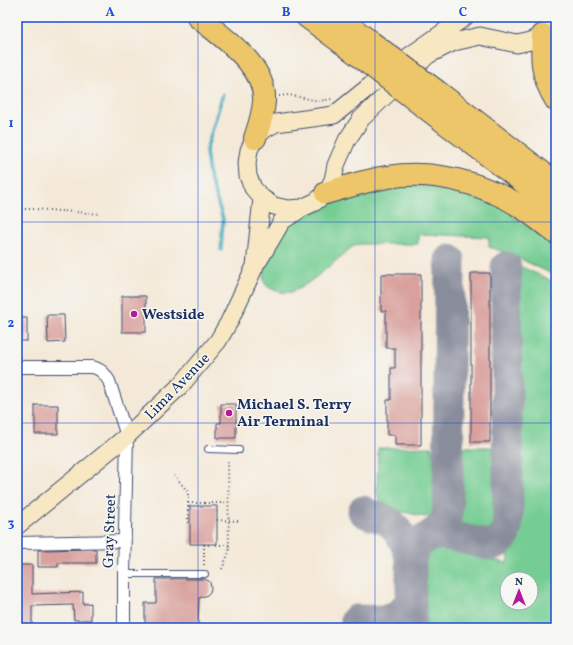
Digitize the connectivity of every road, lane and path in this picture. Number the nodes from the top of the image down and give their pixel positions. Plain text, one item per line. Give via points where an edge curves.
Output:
1 (198, 17) edge
2 (307, 17) edge
3 (338, 17) edge
4 (465, 17) edge
5 (550, 27) edge
6 (365, 49) junction
7 (430, 99) junction
8 (556, 100) edge
9 (255, 138) junction
10 (556, 183) edge
11 (326, 193) junction
12 (262, 198) junction
13 (556, 207) edge
14 (302, 208) junction
15 (17, 209) edge
16 (100, 214) dead end
17 (556, 233) edge
18 (256, 266) junction
19 (17, 367) edge
20 (127, 436) junction
21 (208, 449) dead end
22 (228, 450) junction
23 (239, 450) dead end
24 (174, 474) dead end
25 (188, 503) junction
26 (228, 503) junction
27 (217, 520) dead end
28 (229, 520) junction
29 (239, 520) dead end
30 (188, 524) dead end
31 (17, 526) edge
32 (124, 541) junction
33 (17, 543) edge
34 (229, 545) junction
35 (222, 569) dead end
36 (124, 574) junction
37 (204, 574) joint
38 (124, 628) edge

1 - 9 highway via 233,45 260,78 265,101
2 - 6 highway
3 - 6 highway
4 - 9 main road via 334,115 276,123
5 - 8 highway via 542,52 544,77
5 - 11 main road via 531,41 517,44 480,36 454,42 428,55 361,119 347,140
6 - 7 highway, bridge
7 - 10 highway
7 - 13 highway
9 - 12 main road via 246,163 253,188
11 - 14 main road
11 - 17 highway via 388,177 438,176 467,182 495,193 516,204
12 - 14 main road via 274,206
12 - 18 main road, Lima Avenue
14 - 18 main road via 282,221
15 - 16 path
18 - 20 main road, Lima Avenue via 229,322 206,357 182,384
19 - 20 street, Gray Street via 81,366 98,369 109,381
20 - 31 main road, Lima Avenue
20 - 32 street, Gray Street
21 - 22 lane
22 - 23 lane
22 - 26 path
24 - 25 path via 188,492
25 - 26 path
25 - 30 path
26 - 28 path
27 - 28 path
28 - 29 path
28 - 34 path
32 - 33 street
32 - 36 street, Gray Street
34 - 35 path
34 - 37 path via 204,545
36 - 37 lane
36 - 38 street, Gray Street

